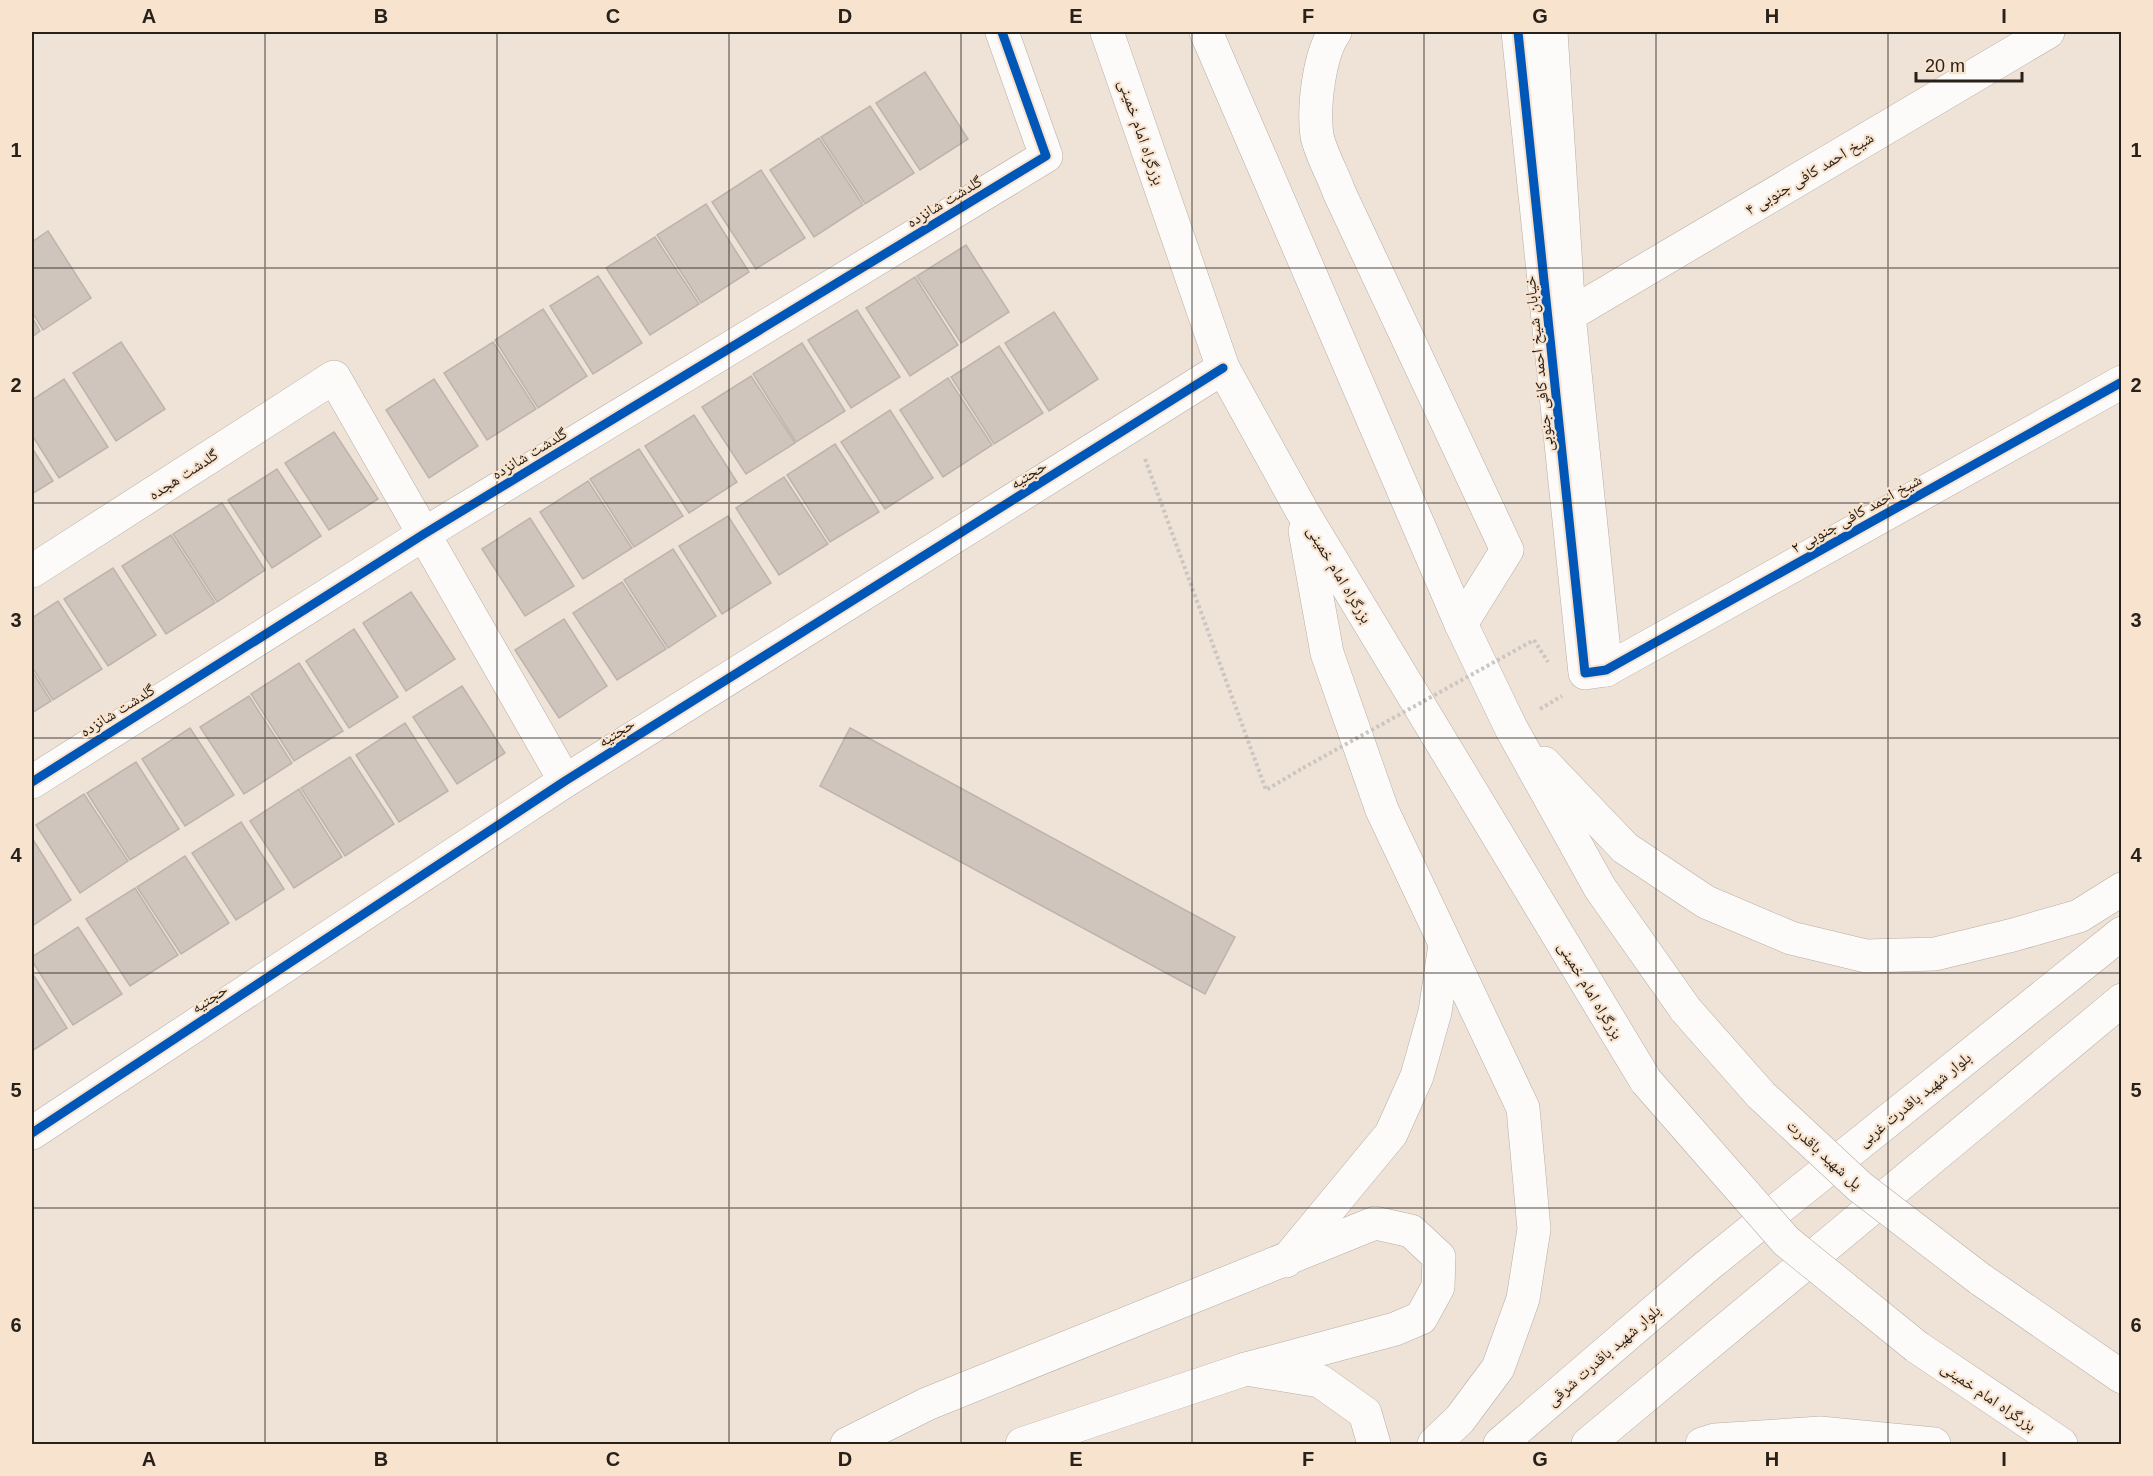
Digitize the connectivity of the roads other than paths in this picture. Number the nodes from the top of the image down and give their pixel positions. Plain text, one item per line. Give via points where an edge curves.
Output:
1 (1002, 32) edge
2 (1107, 32) edge
3 (1206, 32) edge
4 (1335, 32) edge
5 (1518, 32) edge
6 (1551, 32) edge
7 (2048, 32) edge
8 (1569, 315) junction
9 (1223, 368) junction
10 (2121, 382) edge
11 (1302, 511) junction
12 (424, 534) junction
13 (32, 571) edge
14 (1461, 624) junction
15 (1606, 670) junction
16 (1511, 728) junction
17 (565, 781) junction
18 (32, 782) edge
19 (2121, 889) edge
20 (2121, 933) edge
21 (1445, 945) junction
22 (2121, 1000) edge
23 (32, 1132) edge
24 (1286, 1261) junction
25 (1707, 1266) joint
26 (1246, 1369) junction
27 (2121, 1377) edge
28 (847, 1444) edge
29 (1022, 1444) edge
30 (1374, 1444) edge
31 (1434, 1444) edge
32 (1500, 1444) edge
33 (1588, 1444) edge
34 (1702, 1444) edge
35 (1934, 1444) edge
36 (2061, 1444) edge

1 - 12 main road, گلدشت شانزده via 1046,156
2 - 9 main road, بزرگراه امام خمینی
3 - 14 main road
4 - 14 main road via 1319,74 1317,136 1508,550
5 - 15 main road, خیابان شیخ احمد کافی جنوبی via 1585,674
6 - 8 main road
7 - 8 main road, شیخ احمد کافی جنوبی ۴
8 - 15 main road
9 - 11 main road, بزرگراه امام خمینی
9 - 17 main road, حجتیه
10 - 15 main road, شیخ احمد کافی جنوبی ۲
11 - 21 main road via 1327,653 1382,810
11 - 36 main road, بزرگراه امام خمینی, bridge via 1646,1081 1786,1241 1917,1347
12 - 13 main road, گلدشت هجده via 334,377
12 - 17 main road
12 - 18 main road, گلدشت شانزده
14 - 16 main road
16 - 19 main road via 1625,848 1706,902 1791,938 1866,956 1935,954 2079,916
16 - 27 main road, پل شهید باقدرت, bridge via 1600,888 1686,1010 1761,1095 1852,1179 1980,1279
17 - 23 main road, حجتیه
20 - 25 main road, بلوار شهید باقدرت غربی
21 - 24 main road via 1435,1012 1417,1076 1391,1134
21 - 31 main road via 1523,1108 1534,1229 1523,1299 1498,1368 1460,1419
22 - 33 main road
24 - 26 main road via 1375,1223 1411,1231 1439,1257 1438,1287 1421,1317 1395,1329
24 - 28 main road via 927,1404
25 - 32 main road, بلوار شهید باقدرت شرقی
26 - 29 main road
26 - 30 main road via 1320,1381 1365,1413
34 - 35 main road via 1820,1433

